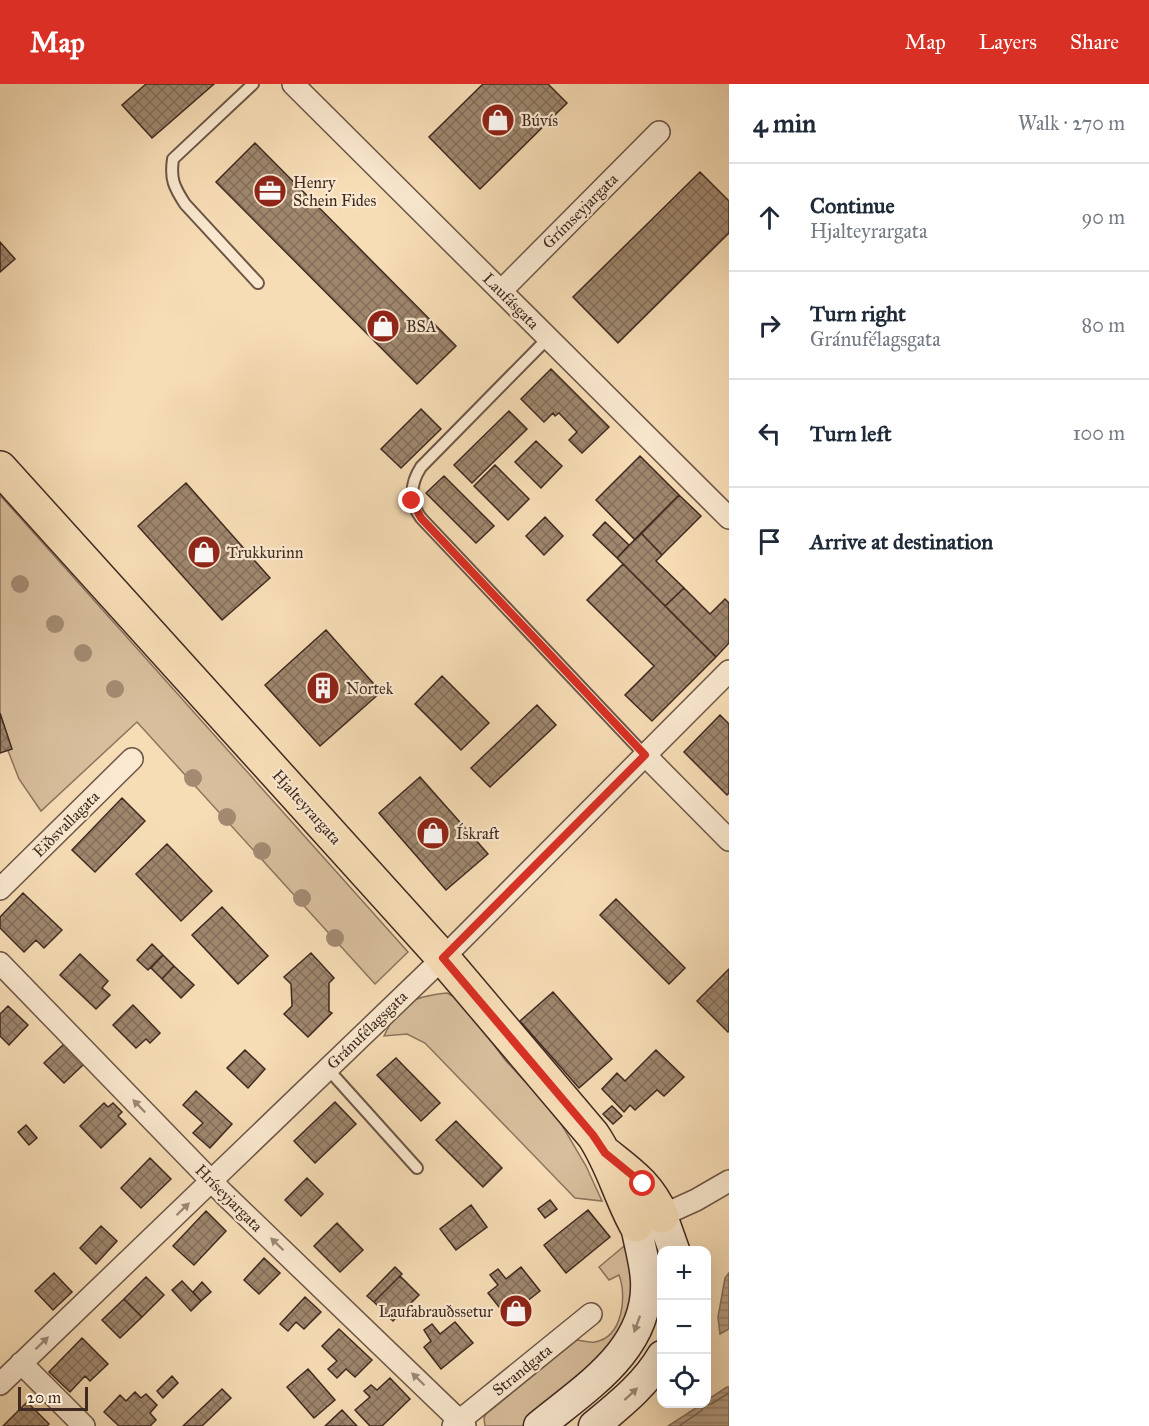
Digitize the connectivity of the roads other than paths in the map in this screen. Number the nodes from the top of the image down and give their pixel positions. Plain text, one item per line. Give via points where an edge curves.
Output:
1 (253, 84) edge
2 (293, 84) edge
3 (659, 132) dead end
4 (258, 283) dead end
5 (501, 291) junction
6 (548, 338) junction
7 (0, 468) edge
8 (729, 518) edge
9 (729, 671) edge
10 (645, 755) junction
11 (132, 759) dead end
12 (729, 840) edge
13 (0, 889) edge
14 (443, 958) junction
15 (0, 963) edge
16 (327, 1068) junction
17 (417, 1168) dead end
18 (212, 1181) junction
19 (729, 1181) edge
20 (649, 1221) junction
21 (673, 1246) edge
22 (591, 1314) dead end
23 (21, 1363) junction
24 (657, 1365) edge
25 (0, 1384) edge
26 (459, 1424) edge
27 (84, 1426) edge
28 (538, 1426) edge
29 (594, 1426) edge

1 - 4 lane via 173,159 171,174 185,204
2 - 5 street, Laufásgata
3 - 5 street, Grímseyjargata
5 - 6 street, Laufásgata
6 - 8 street, Laufásgata
6 - 10 lane via 421,467 413,482 412,501 421,518
7 - 14 main road, Hjalteyrargata
9 - 10 street, Gránufélagsgata
10 - 12 street
10 - 14 street, Gránufélagsgata
11 - 13 street, Eiðsvallagata
14 - 16 street, Gránufélagsgata
14 - 20 main road, Hjalteyrargata via 593,1135 605,1153 622,1198
18 -> 15 street, Hríseyjargata
16 - 17 lane
16 - 18 street, Gránufélagsgata
23 -> 18 street, Gránufélagsgata
26 -> 18 street, Hríseyjargata
19 - 20 street
20 - 21 main road via 670,1234
20 -> 28 main road via 644,1302 629,1344 615,1362
22 - 26 street, Strandgata
23 - 25 street, Gránufélagsgata
23 - 27 street
29 -> 24 main road

